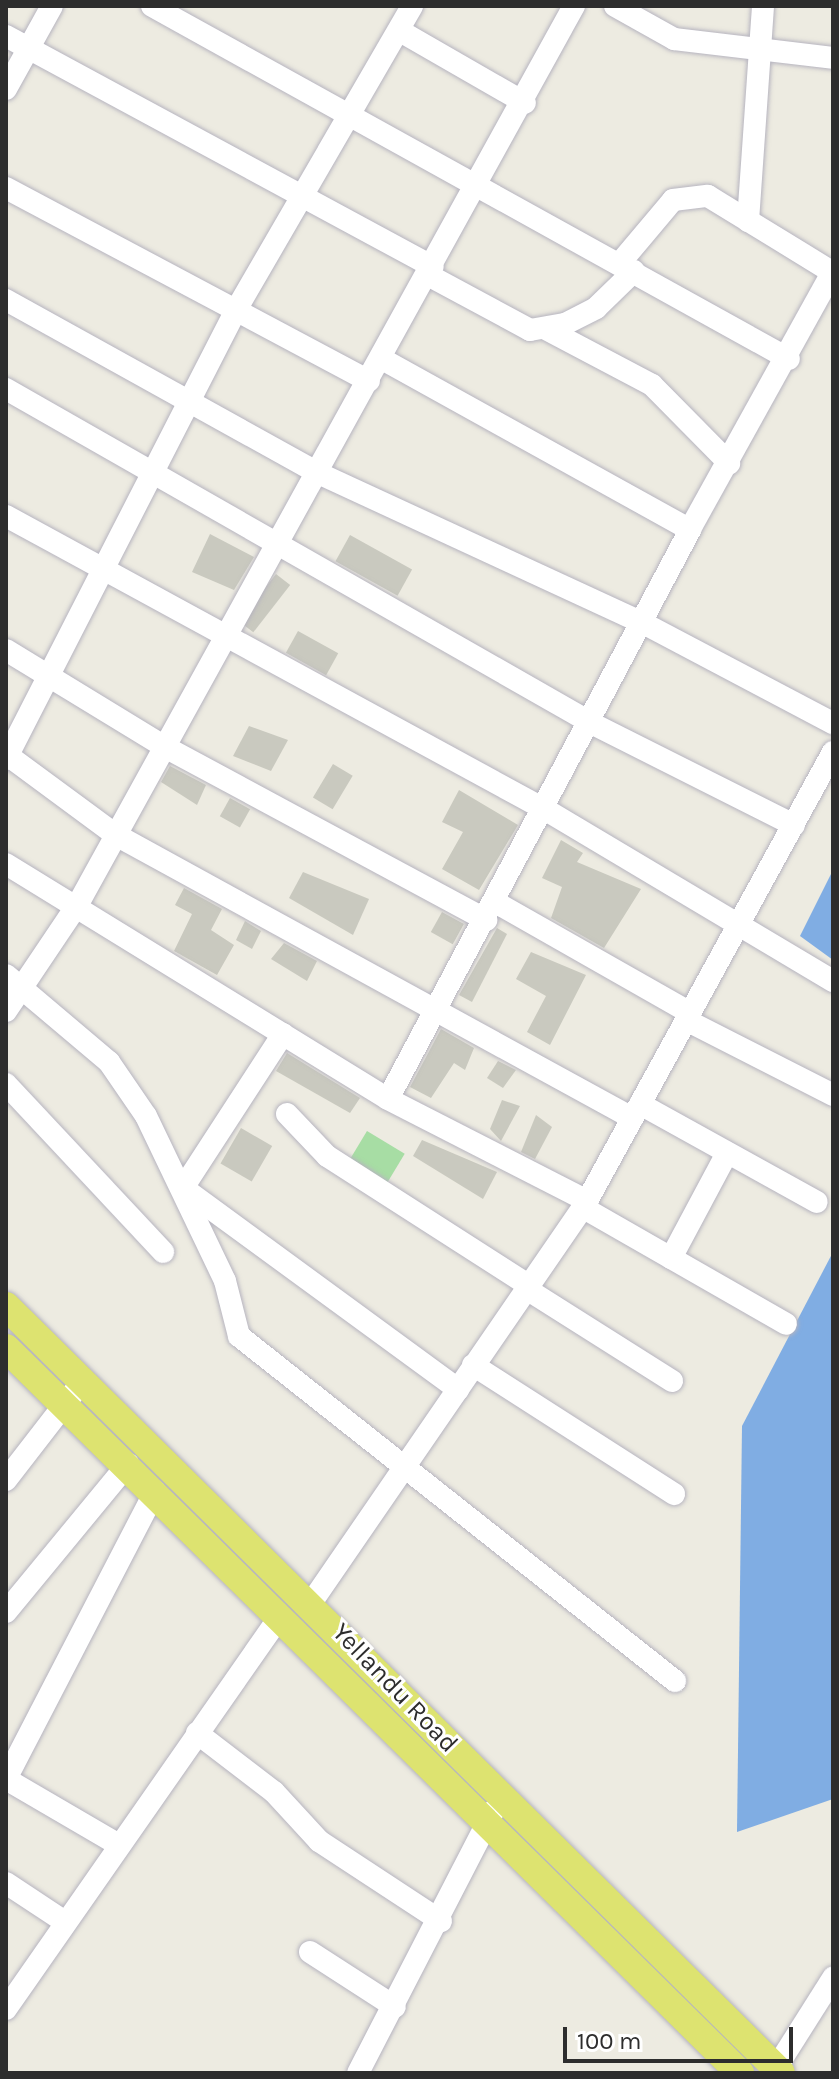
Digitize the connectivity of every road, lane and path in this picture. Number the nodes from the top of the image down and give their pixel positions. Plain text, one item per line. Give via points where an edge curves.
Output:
1 (52, 6) edge
2 (152, 6) edge
3 (574, 6) edge
4 (615, 6) edge
5 (763, 6) edge
6 (402, 14) edge
7 (6, 36) edge
8 (761, 45) junction
9 (29, 48) junction
10 (833, 58) edge
11 (6, 89) edge
12 (525, 103) junction
13 (352, 111) junction
14 (480, 185) junction
15 (6, 188) edge
16 (303, 196) junction
17 (748, 221) junction
18 (627, 267) junction
19 (431, 271) junction
20 (833, 271) edge
21 (6, 300) edge
22 (828, 300) edge
23 (236, 310) junction
24 (546, 329) junction
25 (382, 359) junction
26 (789, 359) junction
27 (369, 381) junction
28 (6, 389) edge
29 (189, 402) junction
30 (729, 463) junction
31 (153, 473) junction
32 (318, 473) junction
33 (6, 516) edge
34 (690, 529) junction
35 (278, 544) junction
36 (100, 568) junction
37 (643, 623) junction
38 (226, 638) junction
39 (6, 650) edge
40 (47, 675) junction
41 (833, 723) edge
42 (593, 724) junction
43 (165, 747) junction
44 (833, 752) edge
45 (7, 756) edge
46 (546, 810) junction
47 (794, 825) junction
48 (116, 835) junction
49 (6, 864) edge
50 (78, 904) junction
51 (491, 911) junction
52 (738, 927) junction
53 (833, 981) edge
54 (15, 982) edge
55 (6, 1011) edge
56 (435, 1012) junction
57 (688, 1017) junction
58 (283, 1034) junction
59 (6, 1084) edge
60 (833, 1095) edge
61 (388, 1099) junction
62 (636, 1111) junction
63 (287, 1114) dead end
64 (727, 1153) junction
65 (183, 1188) junction
66 (817, 1202) dead end
67 (584, 1204) junction
68 (163, 1252) dead end
69 (671, 1258) junction
70 (526, 1286) junction
71 (6, 1306) edge
72 (786, 1324) dead end
73 (8, 1354) edge
74 (473, 1365) junction
75 (672, 1381) dead end
76 (82, 1382) junction
77 (458, 1389) junction
78 (63, 1406) junction
79 (128, 1464) junction
80 (404, 1470) junction
81 (6, 1480) edge
82 (155, 1491) junction
83 (674, 1494) dead end
84 (311, 1603) junction
85 (6, 1612) edge
86 (280, 1616) junction
87 (675, 1681) dead end
88 (197, 1733) junction
89 (495, 1808) junction
90 (119, 1845) junction
91 (6, 1883) edge
92 (441, 1921) junction
93 (65, 1922) junction
94 (310, 1952) dead end
95 (833, 1978) edge
96 (8, 2001) edge
97 (395, 2007) junction
98 (756, 2048) junction
99 (732, 2070) edge
100 (778, 2070) edge
101 (358, 2073) edge

1 - 9 street
2 - 13 street
3 - 12 street
4 - 8 street via 674,39
5 - 8 street
6 - 12 street
6 - 13 street
7 - 9 street
8 - 10 street
8 - 17 street
9 - 11 street
9 - 16 street
12 - 14 street
13 - 14 street
13 - 16 street
14 - 18 street
14 - 19 street
15 - 23 street
16 - 19 street
16 - 23 street
17 - 18 street via 708,196 673,200
17 - 20 street
18 - 24 street via 596,308
18 - 26 street
19 - 24 street via 516,327
19 - 25 street
20 - 22 street
21 - 29 street
22 - 26 street
23 - 27 street
23 - 29 street
24 - 30 street via 652,385
25 - 27 street
25 - 34 street
26 - 30 street
27 - 32 street
28 - 31 street
29 - 31 street
29 - 32 street
30 - 34 street
31 - 35 street
31 - 36 street
32 - 35 street
32 - 37 street
33 - 36 street
34 - 37 street
35 - 38 street
35 - 42 street
36 - 38 street
36 - 40 street
37 - 41 street
37 - 42 street
38 - 43 street
38 - 46 street
39 - 40 street
40 - 43 street
40 - 45 street
42 - 46 street
42 - 47 street
43 - 48 street
43 - 51 street
44 - 47 street
45 - 48 street
46 - 51 street
46 - 52 street
47 - 52 street
48 - 50 street
48 - 56 street
49 - 50 street
50 - 54 street
50 - 58 street
51 - 56 street
51 - 57 street
52 - 53 street
52 - 57 street
54 - 55 street
54 - 65 street via 109,1062
56 - 61 street
56 - 62 street
57 - 60 street
57 - 62 street
58 - 61 street
58 - 65 street
59 - 68 street
61 - 67 street
62 - 64 street
62 - 67 street
63 - 70 street via 327,1156
64 - 66 street
64 - 69 street
65 - 77 street
65 - 80 street via 225,1281 239,1336
67 - 69 street
67 - 70 street
69 - 72 street
70 - 74 street
70 - 75 street
71 - 76 main road, Yellandu Road
73 - 78 main road, Yellandu Road
74 - 77 street
74 - 83 street
76 - 78 street
76 - 84 main road, Yellandu Road
77 - 80 street
78 - 79 main road, Yellandu Road
78 - 81 street
79 - 82 main road, Yellandu Road
79 - 85 street
80 - 84 street
80 - 87 street via 531,1560
82 - 86 main road, Yellandu Road
82 - 90 street via 6,1779
84 - 89 main road, Yellandu Road
86 - 88 street
86 - 89 main road, Yellandu Road
88 - 90 street
88 - 92 street via 274,1792 319,1841
89 - 92 street
89 - 98 main road, Yellandu Road
89 - 99 main road, Yellandu Road
90 - 93 street
91 - 93 street
92 - 97 street
93 - 96 street
94 - 97 street
95 - 100 street
97 - 101 street
98 - 99 main road
98 - 100 main road, Yellandu Road

